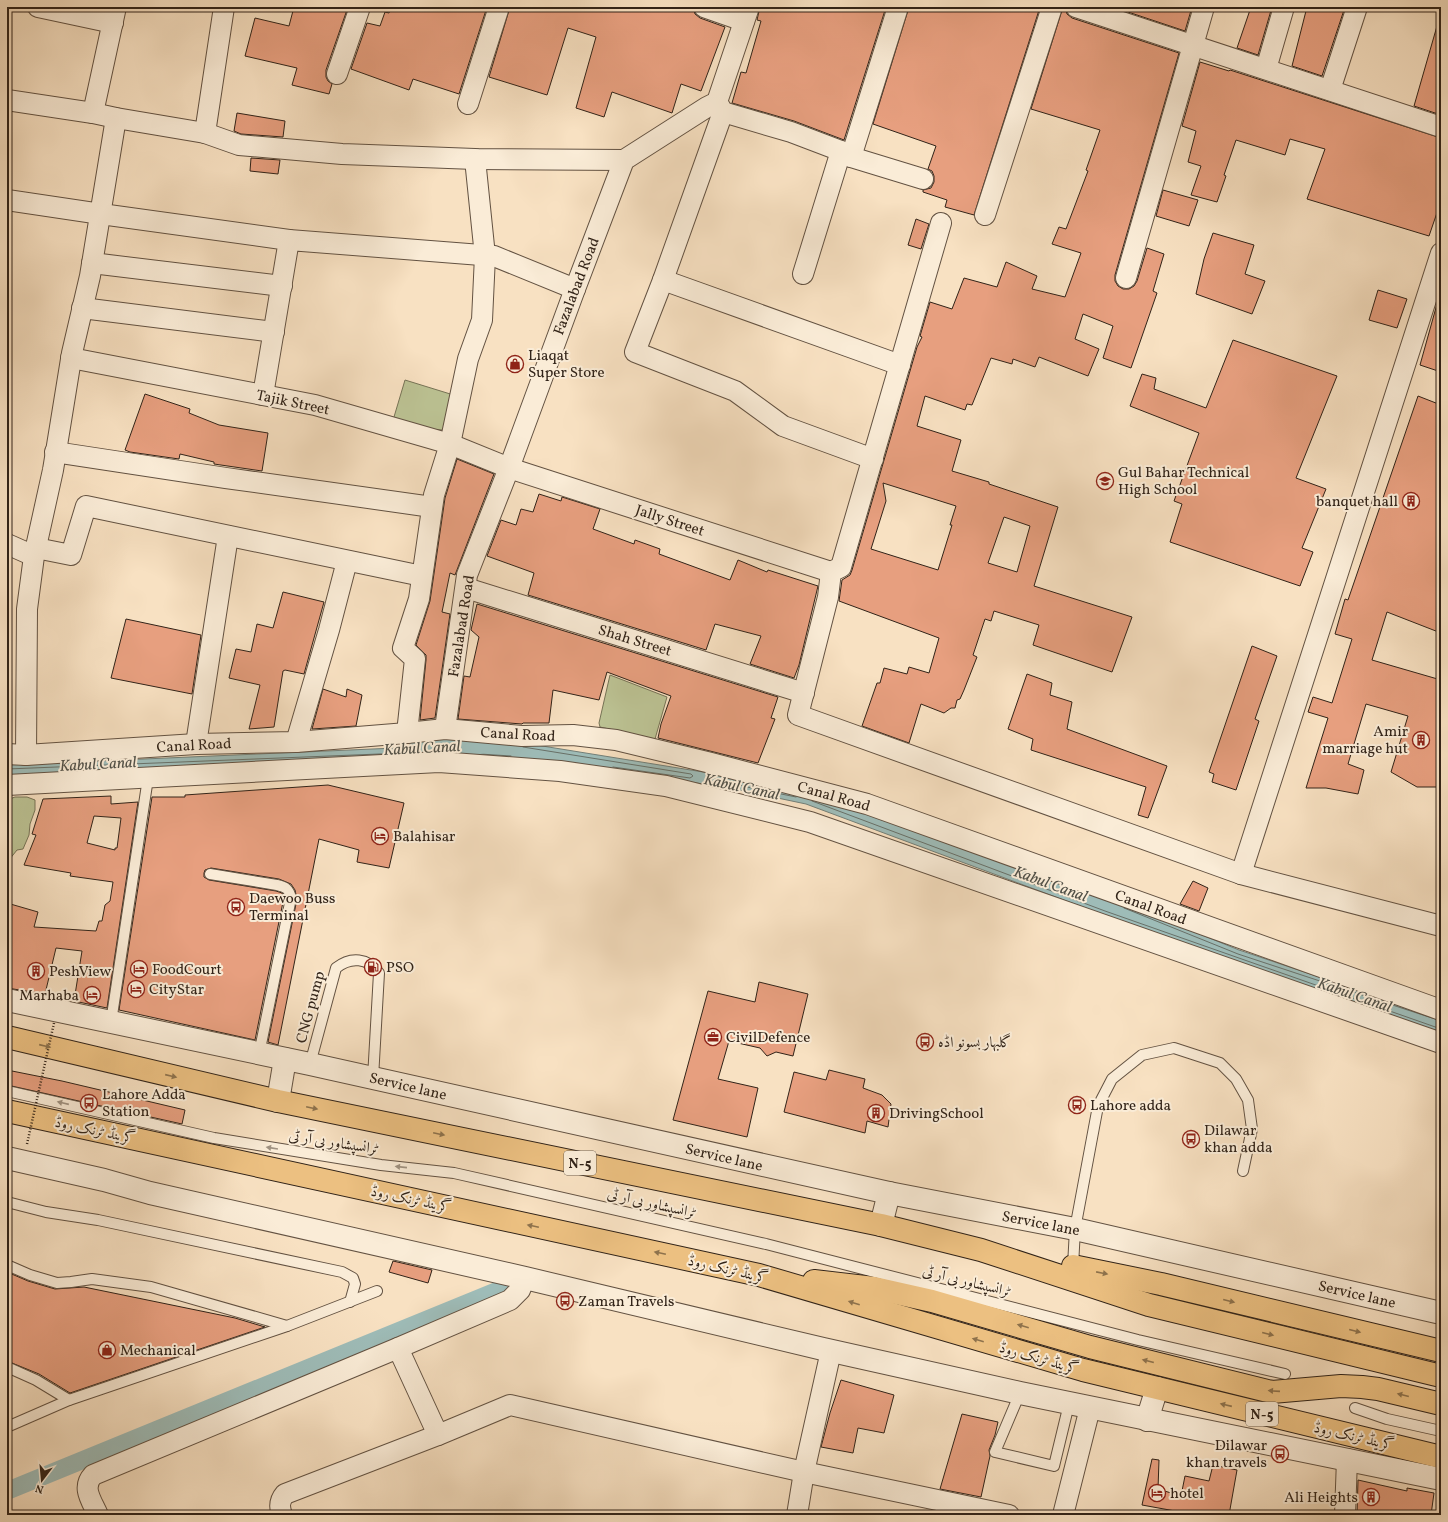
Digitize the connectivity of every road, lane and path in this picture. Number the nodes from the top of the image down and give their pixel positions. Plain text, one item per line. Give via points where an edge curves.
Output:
1 (38, 7) edge
2 (224, 7) edge
3 (360, 7) edge
4 (500, 7) edge
5 (704, 7) edge
6 (898, 7) edge
7 (1052, 7) edge
8 (1076, 7) edge
9 (1204, 7) edge
10 (1284, 7) edge
11 (1357, 7) edge
12 (747, 14) edge
13 (114, 15) edge
14 (1193, 46) junction
15 (1266, 69) junction
16 (337, 74) dead end
17 (1330, 90) junction
18 (7, 100) edge
19 (468, 104) dead end
20 (720, 107) junction
21 (93, 113) junction
22 (116, 118) junction
23 (1441, 127) edge
24 (205, 133) junction
25 (846, 154) junction
26 (475, 159) junction
27 (624, 160) junction
28 (923, 179) dead end
29 (7, 200) edge
30 (101, 214) junction
31 (985, 215) dead end
32 (941, 223) dead end
33 (289, 240) junction
34 (1441, 253) edge
35 (485, 256) junction
36 (92, 263) junction
37 (803, 274) dead end
38 (1126, 278) dead end
39 (663, 280) junction
40 (282, 286) junction
41 (575, 289) junction
42 (82, 308) junction
43 (274, 332) junction
44 (71, 358) junction
45 (900, 365) junction
46 (263, 395) junction
47 (450, 444) junction
48 (55, 452) junction
49 (873, 459) junction
50 (509, 468) junction
51 (432, 507) junction
52 (228, 536) junction
53 (7, 544) edge
54 (35, 552) junction
55 (347, 561) junction
56 (831, 572) junction
57 (422, 576) junction
58 (466, 588) junction
59 (804, 693) junction
60 (445, 729) junction
61 (407, 733) junction
62 (296, 742) junction
63 (196, 744) junction
64 (7, 754) edge
65 (26, 755) junction
66 (148, 778) junction
67 (7, 785) edge
68 (210, 874) dead end
69 (1241, 874) junction
70 (1441, 926) edge
71 (7, 1000) edge
72 (1441, 1010) edge
73 (111, 1022) junction
74 (54, 1023) dead end
75 (7, 1037) edge
76 (1441, 1043) edge
77 (259, 1054) junction
78 (285, 1059) junction
79 (310, 1064) junction
80 (374, 1078) junction
81 (7, 1090) edge
82 (278, 1101) junction
83 (7, 1110) edge
84 (27, 1144) dead end
85 (7, 1158) edge
86 (1243, 1171) dead end
87 (888, 1193) junction
88 (7, 1202) edge
89 (881, 1225) junction
90 (1076, 1229) junction
91 (981, 1250) junction
92 (7, 1265) edge
93 (1073, 1266) junction
94 (759, 1275) junction
95 (525, 1278) junction
96 (377, 1291) dead end
97 (350, 1302) junction
98 (1441, 1313) edge
99 (287, 1326) junction
100 (398, 1348) junction
101 (832, 1350) junction
102 (1441, 1351) edge
103 (7, 1368) edge
104 (1285, 1374) dead end
105 (1441, 1376) edge
106 (1157, 1388) junction
107 (1020, 1393) junction
108 (68, 1400) junction
109 (1441, 1404) edge
110 (1080, 1406) junction
111 (1355, 1408) dead end
112 (1147, 1420) junction
113 (7, 1427) edge
114 (1441, 1431) edge
115 (438, 1434) junction
116 (1441, 1457) edge
117 (1347, 1459) junction
118 (804, 1472) junction
119 (1441, 1479) edge
120 (98, 1515) edge
121 (282, 1515) edge
122 (797, 1515) edge
123 (1009, 1515) edge
124 (1063, 1515) edge
125 (1345, 1515) edge

1 - 13 street
2 - 24 street
3 - 16 street
4 - 19 street
5 - 12 street
6 - 25 street
7 - 31 street
8 - 14 street
9 - 14 street
10 - 15 street
11 - 17 street
12 - 20 street
13 - 21 street
14 - 15 street
14 - 38 street
15 - 17 street
17 - 23 street
18 - 21 street
20 - 25 street
20 - 27 street via 706,107
20 - 39 street
21 - 22 street
22 - 24 street
22 - 30 street
24 - 26 street via 239,145 342,154
25 - 28 street
25 - 37 street
26 - 27 street
26 - 35 street
27 - 41 street, Fazalabad Road
29 - 30 street
30 - 33 street
30 - 36 street
32 - 45 street
33 - 35 street
33 - 40 street
34 - 69 street
35 - 41 street via 494,256
35 - 47 street via 482,320 468,359
36 - 40 street
36 - 42 street
39 - 45 street
39 - 49 street via 635,352 734,391 783,426
40 - 43 street
41 - 50 street, Fazalabad Road
42 - 43 street
42 - 44 street
43 - 46 street
44 - 46 street, Tajik Street
44 - 48 street
45 - 49 street
46 - 47 street, Tajik Street via 315,405
47 - 50 street, Tajik Street
47 - 51 street
48 - 51 street
48 - 54 street
49 - 56 street via 841,567
50 - 56 street, Jally Street
50 - 58 street, Fazalabad Road via 467,575
51 - 57 street
52 - 54 street via 86,506 71,555
52 - 55 street
52 - 63 street
53 - 54 street
54 - 65 street via 27,609
55 - 57 street
55 - 62 street
56 - 59 street via 828,596
57 - 61 street via 418,599 403,648 415,659
58 - 59 street, Shah Street
58 - 60 street, Fazalabad Road
59 - 69 street via 798,715
60 - 61 street, Canal Road
60 - 72 street, Canal Road via 522,736 573,736 616,740 711,762 867,804
61 - 62 street, Canal Road
62 - 63 street, Canal Road
63 - 65 street, Canal Road
64 - 65 street, Canal Road
66 - 67 street
66 - 73 lane
66 - 76 street via 439,762 560,771 666,786 810,822
68 - 77 lane via 277,885 287,888 290,892 291,898
69 - 70 street
71 - 73 street, Service lane
73 - 77 street, Service lane
74 - 84 path, bridge
75 -> 82 highway, N-5
77 - 78 street, Service lane
78 - 79 street, Service lane
78 - 82 street
79 - 80 street, Service lane
79 - 80 lane, CNG pump via 336,968 350,960 360,960 374,967 379,973
80 - 87 street, Service lane
104 -> 81 lane, ٹرانسپشاور بی آر ٹی via 1138,1340 766,1244 454,1173 381,1165 214,1138
82 -> 89 highway, N-5
94 -> 83 highway, گرینڈ ٹرنک روڈ / N-5
85 - 95 street
86 - 90 lane via 1252,1129 1248,1100 1236,1079 1220,1064 1174,1048 1142,1055 1112,1079 1098,1106
87 - 89 street
87 - 90 street, Service lane
88 - 97 lane via 342,1272 353,1278 355,1284
89 - 91 highway, N-5
90 - 93 lane
90 - 98 street, Service lane
91 - 93 highway
91 -> 105 highway, N-5 via 1149,1304
92 - 99 lane via 57,1283 92,1279 151,1287
93 -> 102 highway via 1161,1284
106 -> 94 highway, گرینڈ ٹرنک روڈ / N-5 via 1083,1370
109 -> 94 highway via 1362,1387 1341,1386 1272,1392 1090,1347 1039,1330 932,1301 874,1288
95 - 100 street via 520,1290 510,1300
95 - 101 street
96 - 97 lane
97 - 99 lane
99 - 108 lane
100 - 115 street
100 - 120 street via 93,1475 88,1481 87,1488
101 - 107 street
101 - 118 street
103 - 108 lane via 36,1380
106 - 112 street
116 -> 106 highway, گرینڈ ٹرنک روڈ / N-5
107 - 110 street
107 - 110 lane via 995,1452 1054,1466
108 - 113 lane
110 - 112 street
110 - 124 street
111 - 114 lane via 1387,1419
112 - 117 street
115 - 118 street via 510,1405
115 - 121 street via 285,1494 280,1499
117 - 119 street
117 - 125 street
118 - 122 street
118 - 123 street

